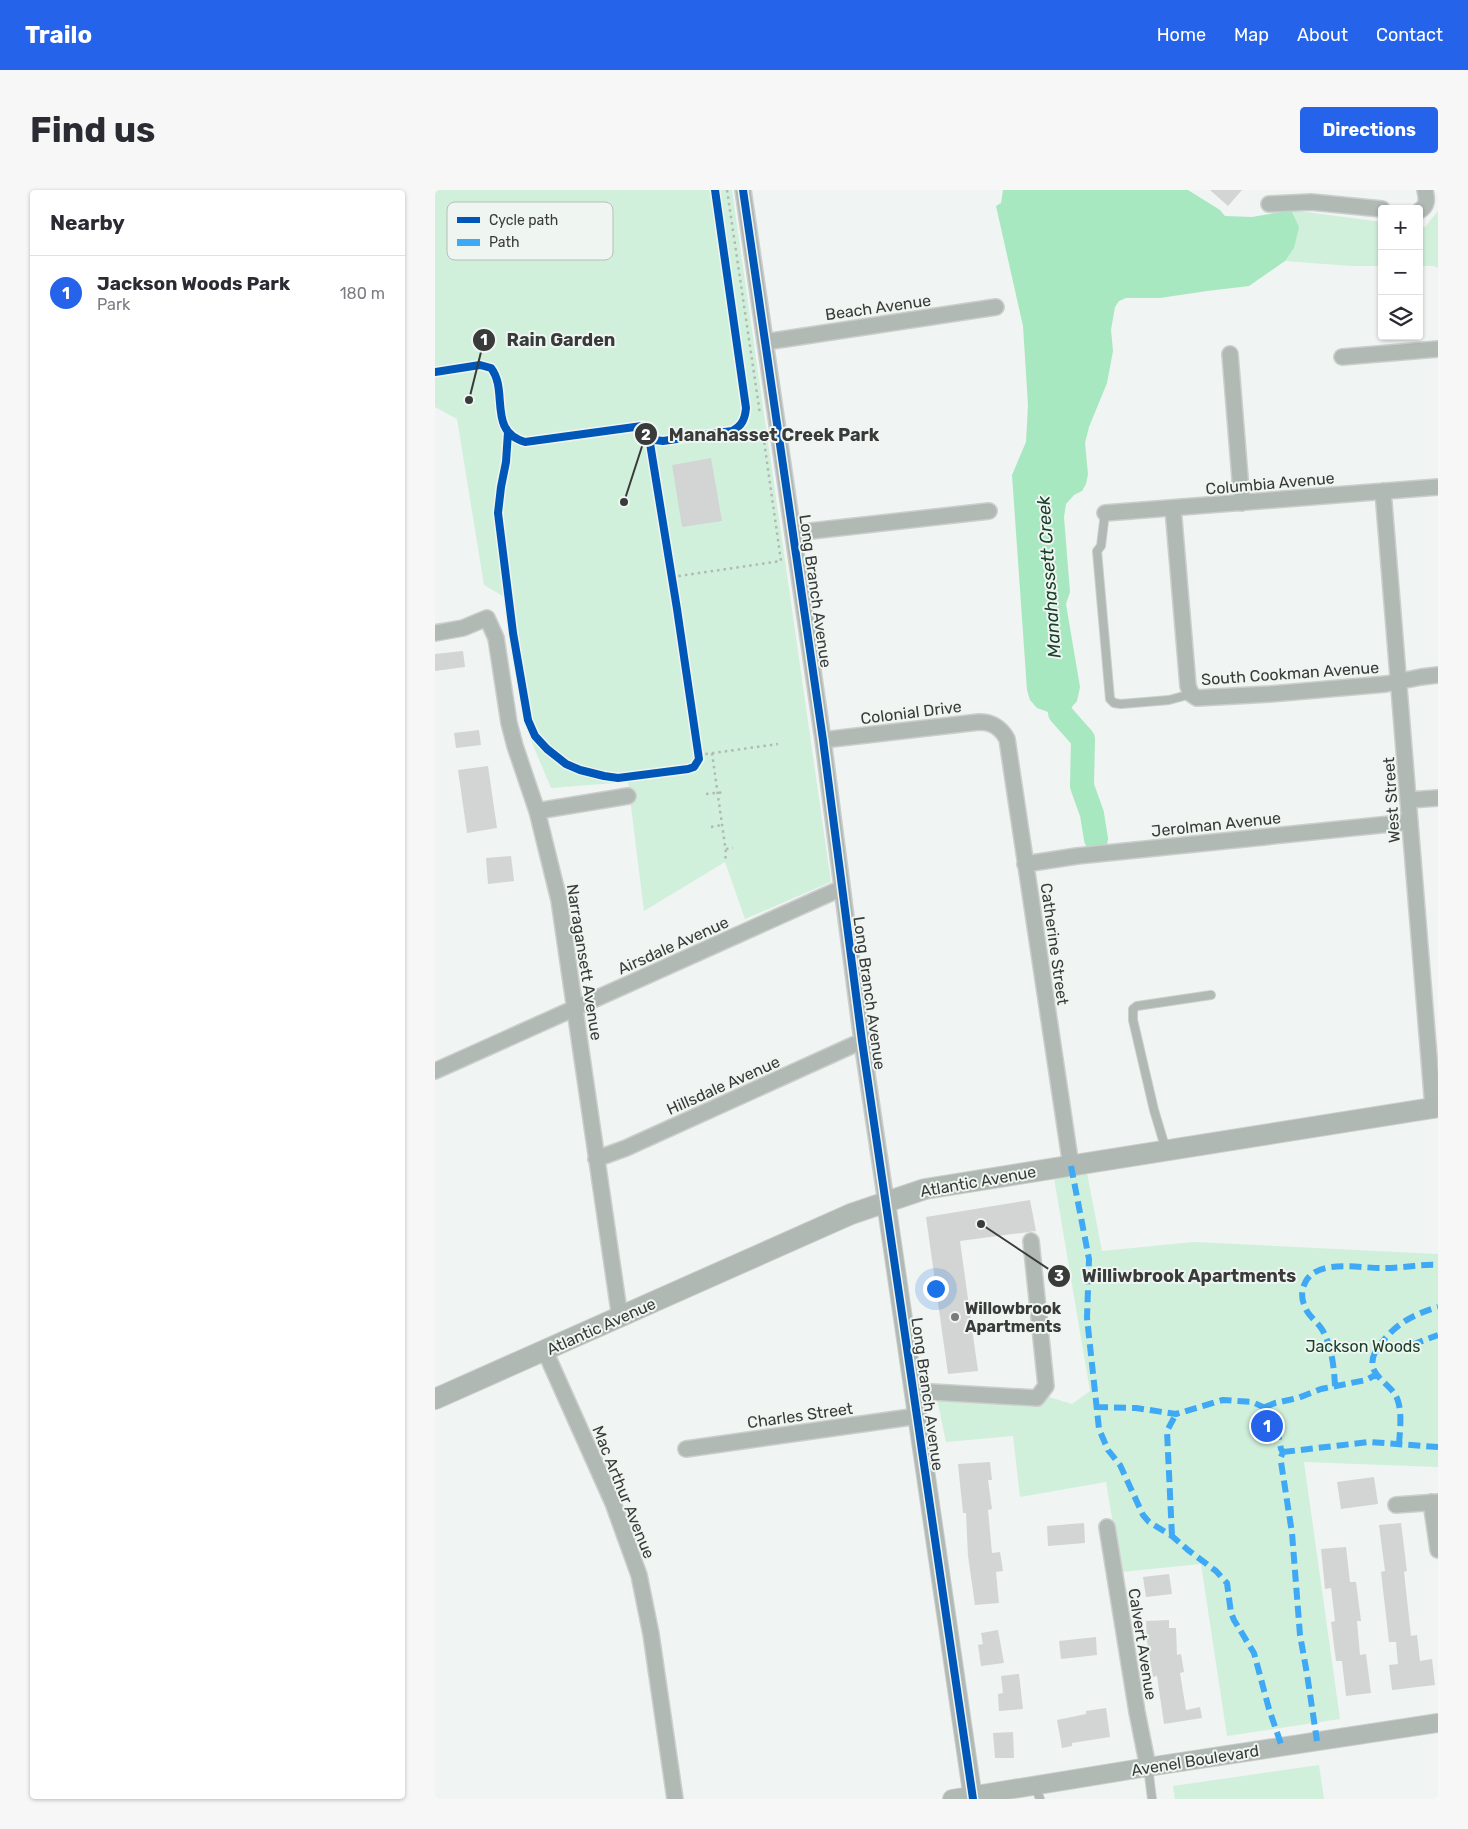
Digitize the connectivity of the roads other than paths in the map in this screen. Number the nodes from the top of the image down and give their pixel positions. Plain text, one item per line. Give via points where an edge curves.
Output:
1 (743, 190) edge
2 (1425, 190) edge
3 (1269, 204) dead end
4 (1378, 209) edge
5 (1423, 209) edge
6 (996, 308) dead end
7 (765, 342) junction
8 (1438, 349) edge
9 (1230, 354) dead end
10 (1342, 357) dead end
11 (1438, 487) edge
12 (1383, 491) junction
13 (1242, 502) junction
14 (1173, 508) junction
15 (989, 512) dead end
16 (1105, 514) joint
17 (793, 533) junction
18 (435, 633) edge
19 (1438, 675) edge
20 (1399, 681) junction
21 (1191, 694) junction
22 (1001, 729) joint
23 (823, 740) junction
24 (628, 796) dead end
25 (1438, 798) edge
26 (1409, 800) junction
27 (537, 811) junction
28 (1410, 822) junction
29 (1025, 864) junction
30 (842, 888) junction
31 (1211, 995) dead end
32 (575, 1008) junction
33 (863, 1041) junction
34 (435, 1071) edge
35 (1436, 1107) edge
36 (1166, 1150) junction
37 (596, 1159) junction
38 (1071, 1166) junction
39 (886, 1202) junction
40 (1031, 1241) dead end
41 (620, 1318) junction
42 (545, 1351) junction
43 (914, 1391) junction
44 (435, 1399) edge
45 (918, 1416) junction
46 (686, 1449) dead end
47 (1435, 1502) edge
48 (1396, 1505) dead end
49 (1107, 1527) dead end
50 (1438, 1550) edge
51 (1438, 1723) edge
52 (1148, 1767) junction
53 (1037, 1792) edge
54 (972, 1798) edge
55 (675, 1799) edge
56 (952, 1799) edge
57 (1152, 1799) edge

1 - 7 street, Long Branch Avenue
2 - 5 street via 1427,201
3 - 4 street via 1311,202
6 - 7 street, Beach Avenue
7 - 17 street, Long Branch Avenue
8 - 10 street
9 - 13 street
11 - 12 street, Columbia Avenue
12 - 13 street, Columbia Avenue
12 - 20 street, West Street
13 - 14 street, Columbia Avenue
14 - 16 street, Columbia Avenue
14 - 21 street, South Cookman Avenue
15 - 17 street
16 - 21 lane via 1101,546 1097,551 1110,699 1121,704 1169,700
17 - 23 street, Long Branch Avenue
18 - 27 street, Narragansett Avenue via 463,628 487,618 496,638 509,723
19 - 20 street, South Cookman Avenue
20 - 21 street, South Cookman Avenue via 1222,697 1197,698
20 - 26 street, West Street
22 - 23 street, Colonial Drive via 991,723 979,722
22 - 29 street, Catherine Street via 1007,740
23 - 30 street, Long Branch Avenue
24 - 27 street
25 - 26 street
26 - 28 street, West Street
27 - 32 street, Narragansett Avenue via 559,900
28 - 29 street, Jerolman Avenue
28 - 35 street, West Street
29 - 38 street, Catherine Street
30 - 32 street, Airsdale Avenue
30 - 33 street, Long Branch Avenue
31 - 36 lane via 1133,1009 1133,1020
32 - 34 street, Airsdale Avenue
32 - 37 street, Narragansett Avenue
33 - 37 street, Hillsdale Avenue
33 - 39 street, Long Branch Avenue
35 - 36 main road, Atlantic Avenue
36 - 38 main road, Atlantic Avenue
37 - 41 street, Narragansett Avenue
38 - 39 main road, Atlantic Avenue via 925,1189
39 - 41 main road, Atlantic Avenue via 851,1214
39 - 43 street, Long Branch Avenue
40 - 43 street via 1046,1386 1037,1398
41 - 42 main road, Atlantic Avenue
42 - 44 main road, Atlantic Avenue
42 - 55 street, Mac Arthur Avenue via 613,1503 639,1575
43 - 45 street, Long Branch Avenue
45 - 46 street, Charles Street
45 - 54 street, Long Branch Avenue
47 - 48 street
47 - 50 street
49 - 52 street, Calvert Avenue
51 - 52 street, Avenel Boulevard
52 - 53 street, Avenel Boulevard
52 - 57 lane
53 - 54 street, Avenel Boulevard
54 - 56 street, Avenel Boulevard

